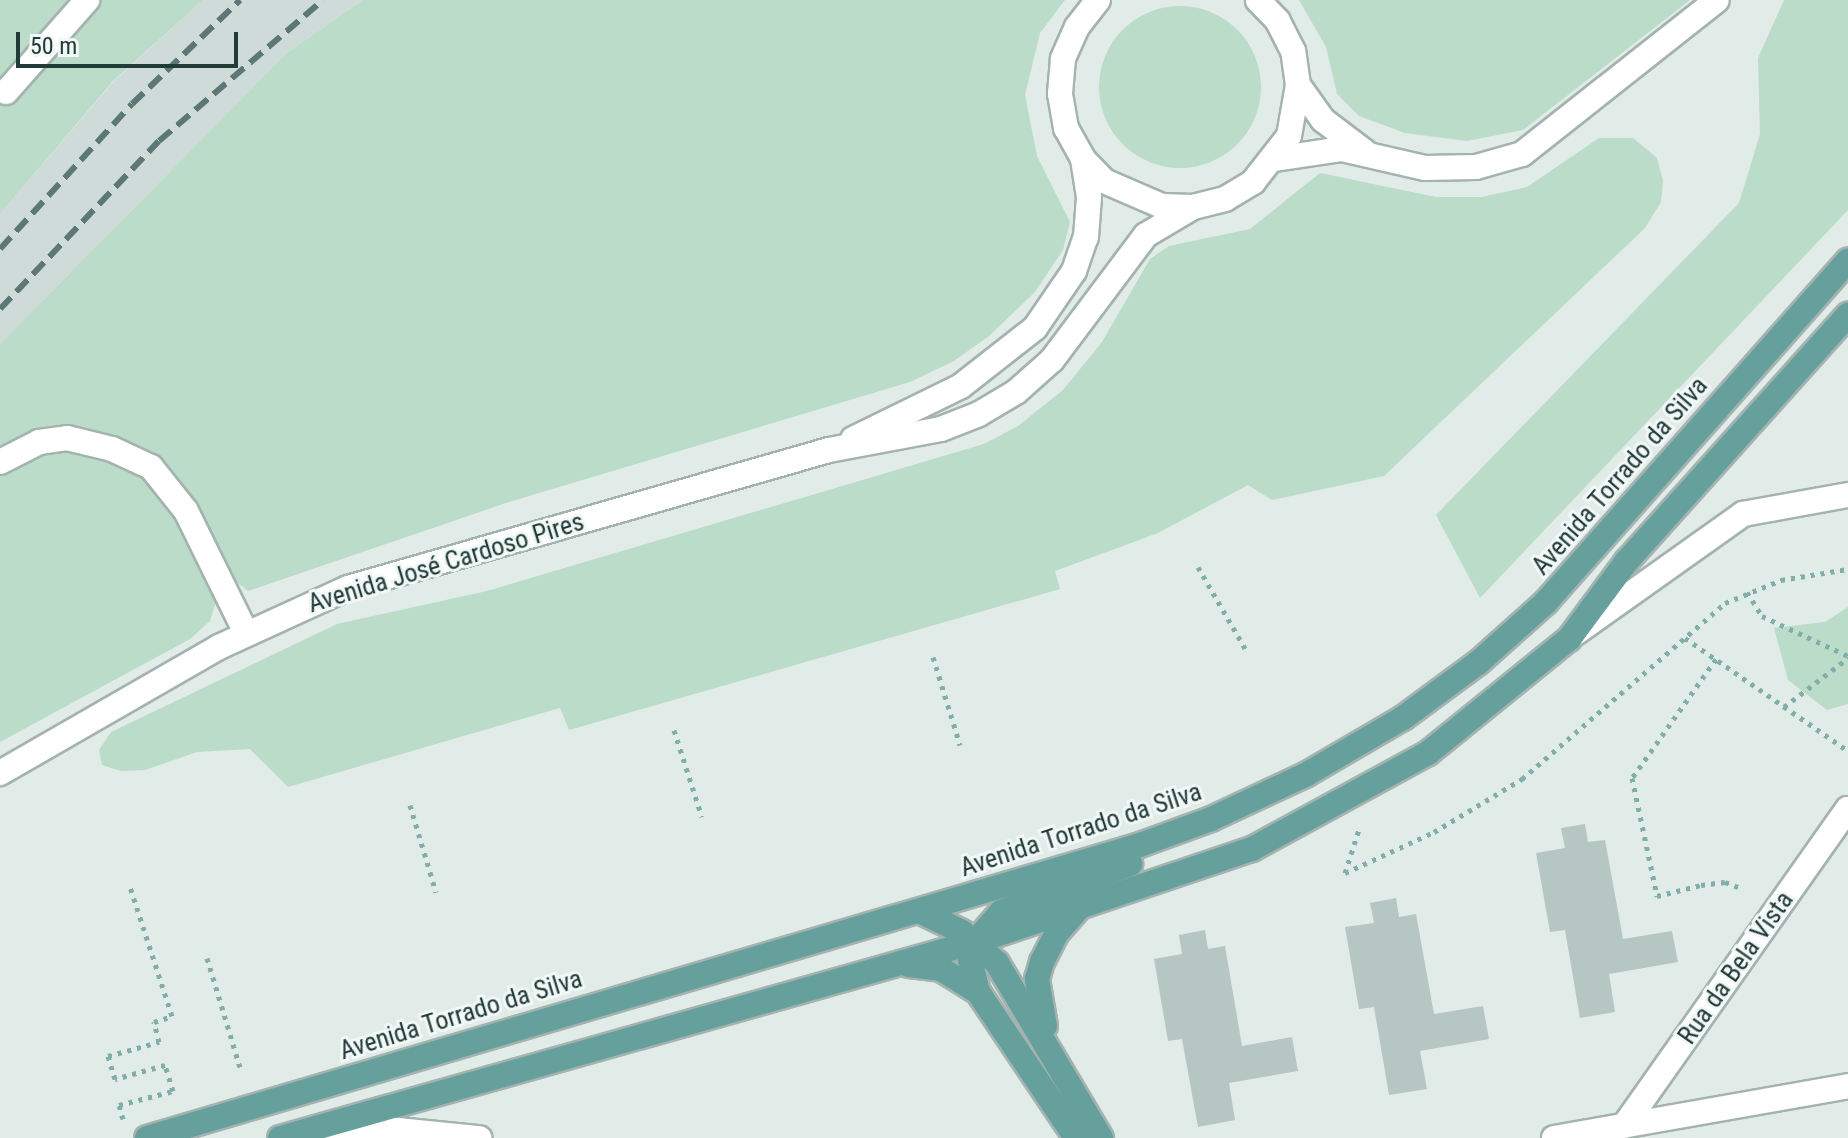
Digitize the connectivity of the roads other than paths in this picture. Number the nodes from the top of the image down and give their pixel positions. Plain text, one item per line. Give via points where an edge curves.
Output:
1 (87, 0) edge
2 (1098, 0) edge
3 (1258, 0) edge
4 (1717, 0) edge
5 (1298, 85) junction
6 (6, 92) dead end
7 (1367, 153) junction
8 (1083, 159) junction
9 (1275, 159) junction
10 (1193, 207) junction
11 (1848, 261) edge
12 (1848, 315) edge
13 (829, 450) junction
14 (0, 462) edge
15 (1848, 495) edge
16 (246, 633) junction
17 (1569, 639) junction
18 (0, 773) edge
19 (1848, 809) edge
20 (1211, 819) junction
21 (1083, 904) junction
22 (919, 911) junction
23 (975, 942) junction
24 (890, 966) junction
25 (978, 992) junction
26 (1073, 1086) junction
27 (1848, 1086) edge
28 (1624, 1126) junction
29 (287, 1136) edge
30 (147, 1138) edge
31 (479, 1138) edge
32 (1076, 1138) edge
33 (1101, 1138) edge
34 (1554, 1138) edge

1 - 6 street
2 - 8 street via 1068,48 1060,94 1066,128
3 - 5 street via 1278,21 1293,51
4 - 7 street via 1522,154 1476,167 1425,168
5 - 7 street via 1323,120
5 - 9 street via 1293,124
7 - 9 street via 1342,149
8 - 10 street via 1104,181 1132,198
8 - 13 street, Avenida José Cardoso Pires via 1089,197 1086,237 1074,271 1035,328 961,386
9 - 10 street via 1253,182 1225,199
10 - 13 street, Avenida José Cardoso Pires via 1146,235 1075,335 1016,392 941,429
11 - 20 main road, Avenida Torrado da Silva via 1546,602 1479,662 1356,748
12 - 17 main road via 1627,561
13 - 16 street, Avenida José Cardoso Pires via 409,569 336,593
14 - 16 street via 39,442 67,438 112,449 151,467 186,511
15 - 17 street via 1743,514
16 - 18 street, Avenida José Cardoso Pires
17 - 21 main road via 1428,753 1252,849
19 - 28 street, Rua da Bela Vista
20 - 22 main road, Avenida Torrado da Silva
20 - 23 main road via 1154,854 1001,912
21 - 23 main road
21 - 26 main road via 1057,933 1037,979 1041,1018
22 - 23 main road
22 - 30 main road, Avenida Torrado da Silva
23 - 24 main road
23 - 25 main road via 970,959
23 - 26 main road via 1003,971
24 - 25 main road via 941,969
24 - 29 main road
25 - 32 main road
26 - 33 main road
27 - 28 street
28 - 34 street
29 - 31 street via 368,1127

